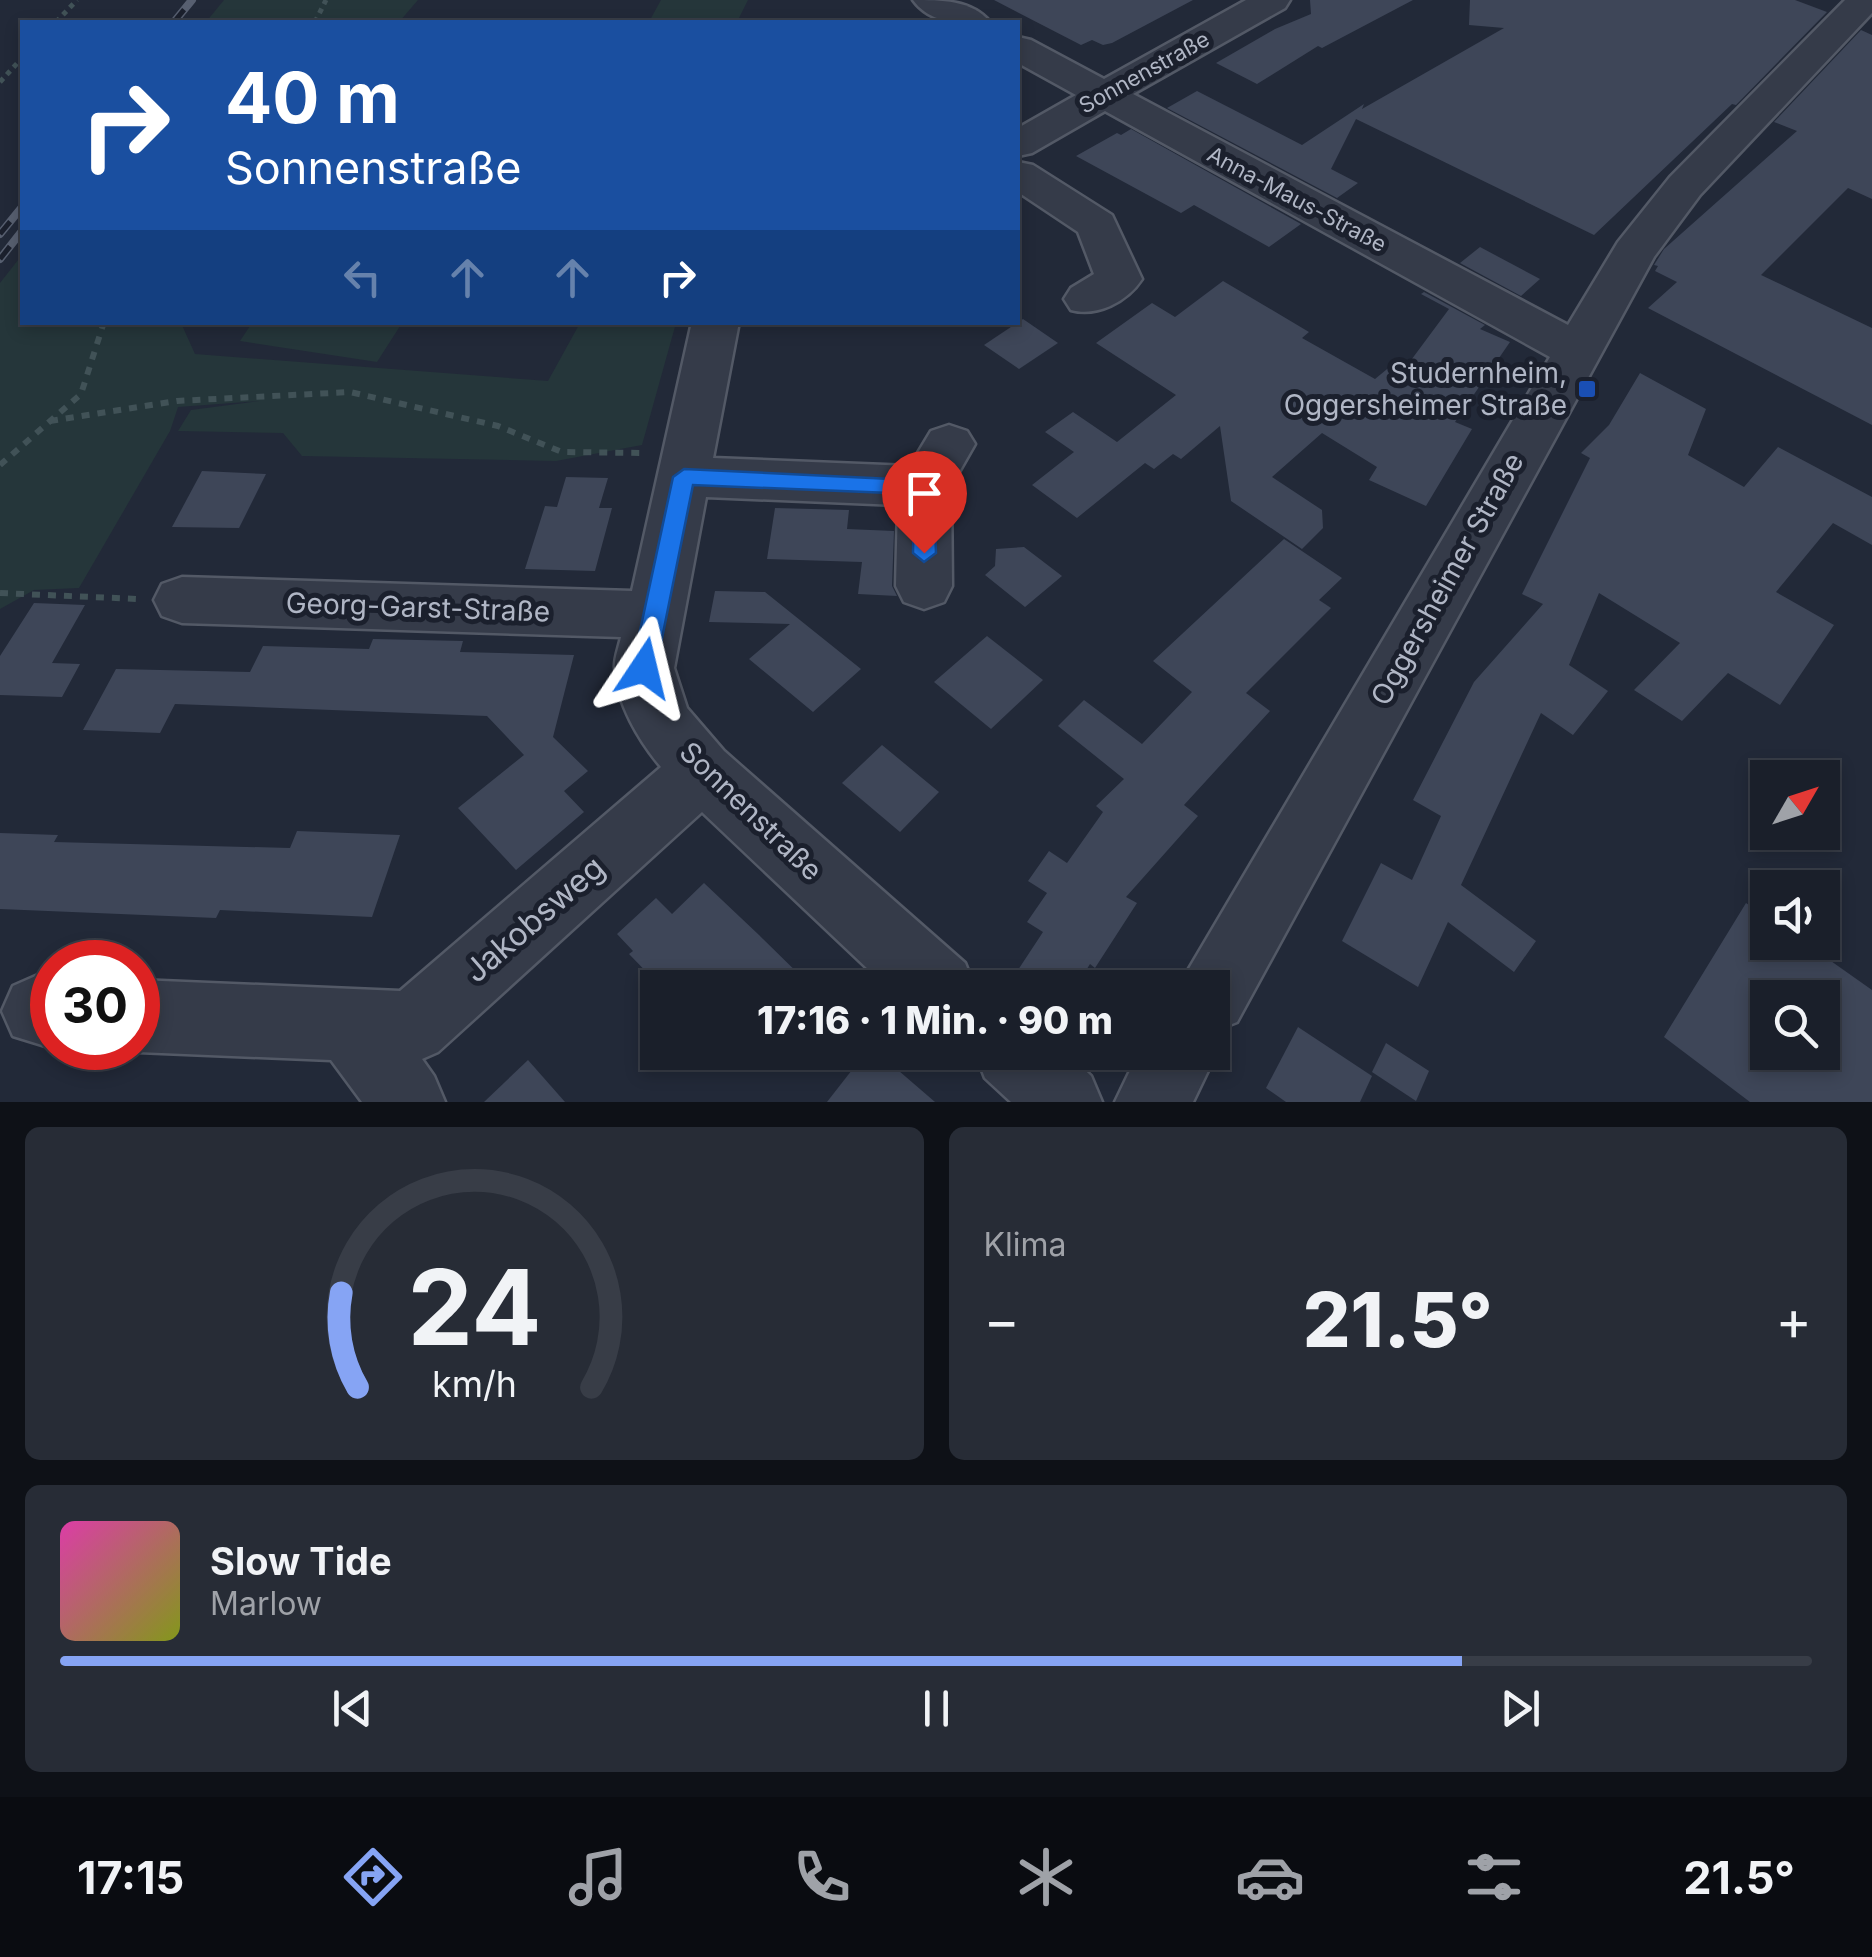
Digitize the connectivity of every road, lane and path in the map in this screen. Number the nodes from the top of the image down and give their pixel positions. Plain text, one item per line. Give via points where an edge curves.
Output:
1 (77, 0) edge
2 (931, 0) edge
3 (1272, 0) edge
4 (1865, 0) edge
5 (58, 20) edge
6 (968, 20) edge
7 (1020, 49) edge
8 (20, 60) edge
9 (0, 82) edge
10 (1103, 95) junction
11 (1020, 143) edge
12 (1020, 175) edge
13 (1087, 299) dead end
14 (103, 325) edge
15 (715, 325) edge
16 (1576, 350) junction
17 (50, 421) junction
18 (0, 465) edge
19 (687, 465) junction
20 (924, 586) dead end
21 (0, 593) edge
22 (182, 600) joint
23 (654, 615) junction
24 (702, 771) junction
25 (920, 970) edge
26 (1227, 970) edge
27 (160, 1017) edge
28 (350, 1026) junction
29 (1030, 1070) edge
30 (1171, 1070) edge
31 (408, 1102) edge
32 (1065, 1102) edge
33 (1152, 1102) edge

1 - 5 path
2 - 6 street
3 - 10 street, Sonnenstraße
4 - 16 street, Oggersheimer Straße via 1685,186 1634,252
7 - 10 street, Anna-Maus-Straße
8 - 9 path
10 - 11 street, Sonnenstraße
10 - 16 street, Anna-Maus-Straße
12 - 13 street via 1097,225 1119,279
14 - 17 path via 82,394
15 - 19 street, Sonnenstraße
16 - 26 street, Oggersheimer Straße
17 - 18 path
17 - 19 path via 177,401 350,392 498,426 562,452
19 - 20 street via 937,465
19 - 23 street, Sonnenstraße
21 - 22 path
22 - 23 street, Georg-Garst-Straße
23 - 24 street, Sonnenstraße via 644,668 661,722
24 - 25 street, Sonnenstraße
24 - 28 street, Jakobsweg via 413,1027
27 - 28 street, Jakobsweg
28 - 31 street
29 - 32 street
30 - 33 street

